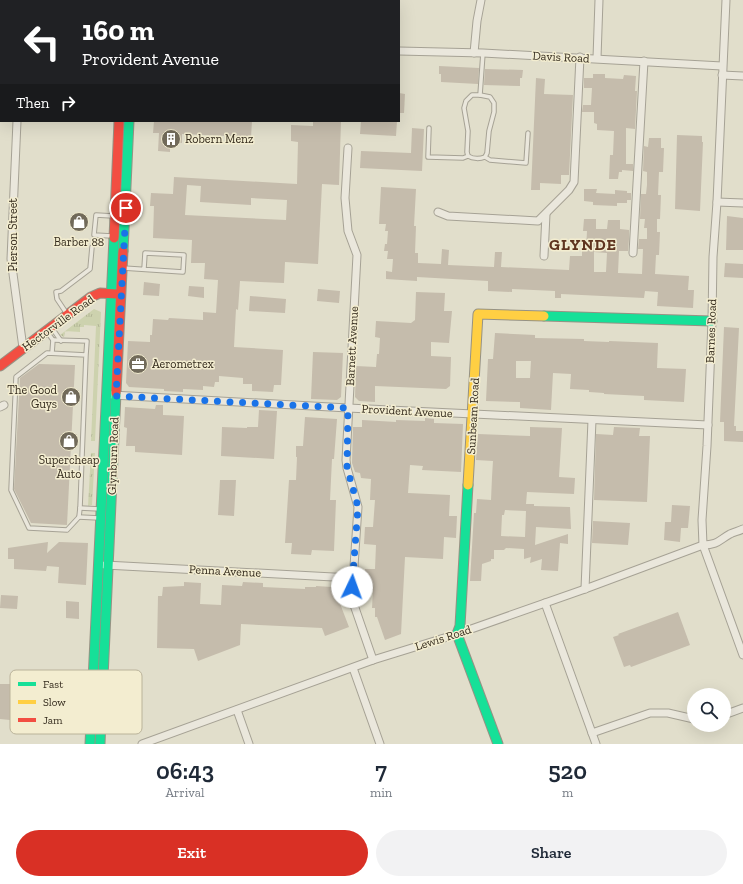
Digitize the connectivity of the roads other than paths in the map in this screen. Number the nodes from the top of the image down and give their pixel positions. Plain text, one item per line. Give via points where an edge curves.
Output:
1 (0, 0) edge
2 (481, 0) edge
3 (599, 0) edge
4 (726, 0) edge
5 (0, 7) edge
6 (400, 51) edge
7 (474, 53) junction
8 (483, 53) junction
9 (580, 58) junction
10 (597, 58) junction
11 (644, 61) junction
12 (722, 66) junction
13 (722, 75) junction
14 (743, 76) edge
15 (480, 95) junction
16 (17, 122) edge
17 (119, 122) edge
18 (129, 122) edge
19 (429, 128) dead end
20 (528, 133) dead end
21 (348, 148) dead end
22 (468, 156) junction
23 (485, 157) junction
24 (717, 202) junction
25 (743, 203) edge
26 (438, 212) dead end
27 (546, 214) junction
28 (115, 216) junction
29 (114, 236) junction
30 (92, 247) dead end
31 (633, 253) dead end
32 (544, 256) dead end
33 (122, 268) junction
34 (144, 269) junction
35 (111, 294) junction
36 (120, 294) junction
37 (68, 315) junction
38 (712, 321) junction
39 (49, 329) junction
40 (52, 340) junction
41 (61, 341) junction
42 (23, 348) junction
43 (52, 353) junction
44 (86, 355) junction
45 (0, 366) edge
46 (106, 395) junction
47 (116, 396) junction
48 (348, 408) junction
49 (473, 414) junction
50 (592, 420) junction
51 (708, 425) junction
52 (80, 508) junction
53 (101, 509) junction
54 (79, 517) junction
55 (100, 519) junction
56 (743, 529) edge
57 (703, 545) junction
58 (98, 564) junction
59 (109, 565) junction
60 (352, 578) junction
61 (585, 589) junction
62 (545, 603) junction
63 (457, 634) junction
64 (743, 655) edge
65 (373, 660) junction
66 (353, 668) junction
67 (93, 670) edge
68 (103, 670) edge
69 (743, 708) edge
70 (237, 710) junction
71 (731, 712) edge
72 (687, 717) edge
73 (592, 733) junction
74 (90, 734) edge
75 (100, 734) edge
76 (90, 744) edge
77 (100, 744) edge
78 (142, 744) edge
79 (249, 744) edge
80 (380, 744) edge
81 (498, 744) edge
82 (596, 744) edge

1 - 5 street
2 - 7 street
3 - 10 street
4 - 12 street, Barnes Road
6 - 7 street, Davis Road
7 - 8 street, Davis Road
8 - 9 street, Davis Road
8 - 15 lane
9 - 10 street, Davis Road
9 - 27 street via 573,183
10 - 11 street, Davis Road
11 - 12 street, Davis Road
11 - 31 street
12 - 13 street, Barnes Road
13 - 14 street
13 - 24 street, Barnes Road
15 - 22 lane via 472,95 464,108 468,131
15 - 23 lane via 490,97 494,103
16 - 42 street, Pierson Street via 11,259
17 - 28 main road, Glynburn Road
18 - 33 main road, Glynburn Road
19 - 22 lane via 428,157
20 - 23 lane via 526,163 490,160
21 - 48 street, Barnett Avenue via 345,198 348,231 357,255
22 - 23 lane via 481,159
24 - 25 street
24 - 38 street, Barnes Road
26 - 27 street via 448,216 533,221
27 - 32 street
28 - 29 main road, Glynburn Road
28 - 29 lane via 96,215 94,235
29 - 35 main road, Glynburn Road
30 - 37 lane via 90,269 56,292 57,299
33 - 34 lane
33 - 36 main road, Glynburn Road
34 - 34 lane via 183,272 184,255 145,253
35 - 36 main road, Hectorville Road
35 - 37 main road, Hectorville Road via 100,293 91,297
35 - 46 main road, Glynburn Road
36 - 47 main road, Glynburn Road
37 - 39 main road, Hectorville Road
38 - 49 main road, Sunbeam Road via 478,314
38 - 51 street, Barnes Road
39 - 40 lane
39 - 41 lane
39 - 42 main road, Hectorville Road
40 - 41 lane
40 - 43 lane
41 - 44 lane via 87,341
42 - 45 main road, Hectorville Road
43 - 44 lane
43 - 54 lane via 47,353 16,377 11,490 29,528 67,530
44 - 52 lane
46 - 47 street, Provident Avenue
46 - 53 main road, Glynburn Road
47 - 48 street, Provident Avenue
47 - 59 main road, Glynburn Road
48 - 49 street, Provident Avenue
48 - 60 street, Barnett Avenue via 347,468 358,507
49 - 50 street, Provident Avenue
49 - 63 main road, Sunbeam Road via 460,626
50 - 51 street, Provident Avenue
50 - 61 street
51 - 57 street, Barnes Road via 702,520
52 - 53 lane
52 - 54 lane
53 - 55 main road, Glynburn Road
54 - 55 lane
55 - 58 main road, Glynburn Road
56 - 57 street, Lewis Road via 720,541
57 - 61 street, Lewis Road
57 - 64 street, Barnes Road
58 - 59 street, Penna Avenue
58 - 67 main road, Glynburn Road
59 - 60 street, Penna Avenue
59 - 68 main road, Glynburn Road
60 - 65 street, Barnett Avenue via 354,605
61 - 62 street, Lewis Road
62 - 63 street, Lewis Road
62 - 73 street
63 - 65 street, Lewis Road
63 - 81 main road
65 - 66 street, Lewis Road
66 - 70 street, Lewis Road
66 - 80 street
69 - 71 street
70 - 78 street, Lewis Road
70 - 79 street
72 - 73 street via 668,713 650,713
73 - 82 street
74 - 76 main road, Glynburn Road
75 - 77 main road, Glynburn Road

